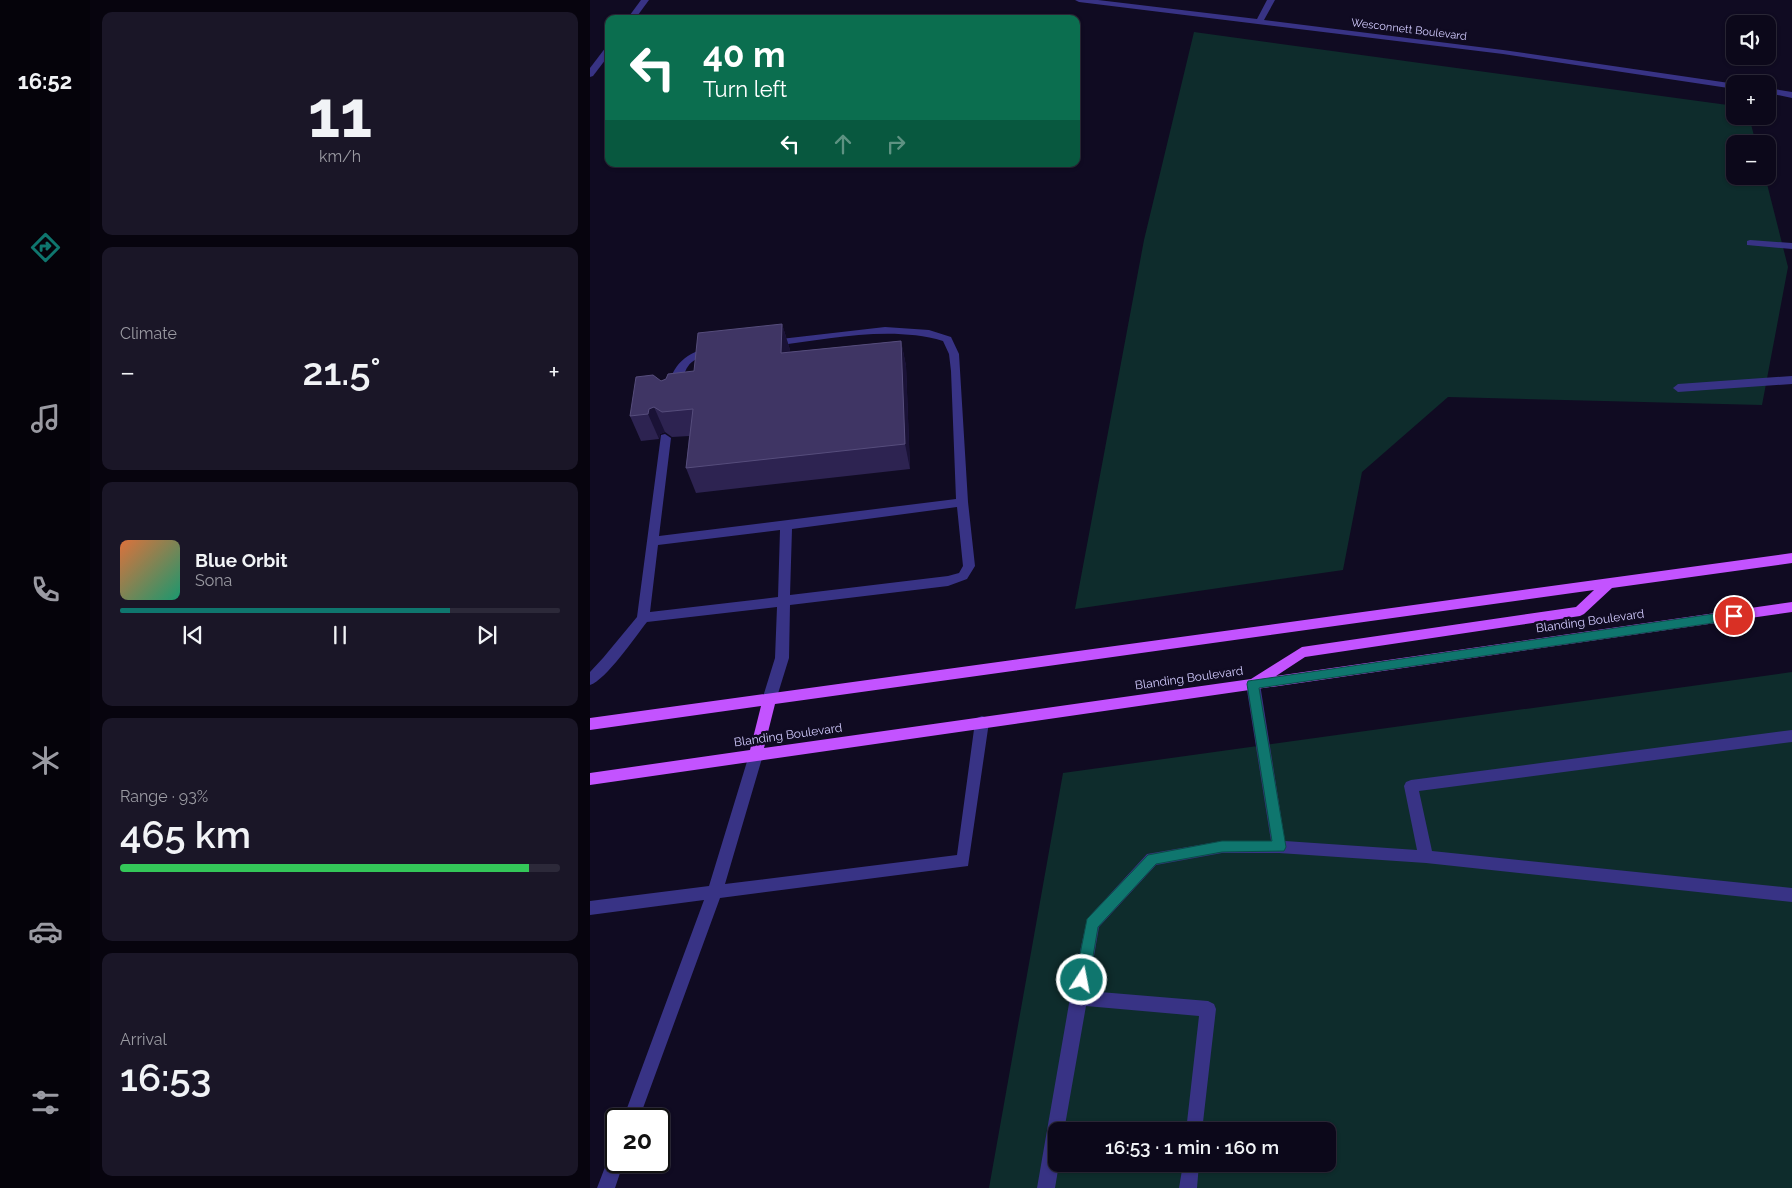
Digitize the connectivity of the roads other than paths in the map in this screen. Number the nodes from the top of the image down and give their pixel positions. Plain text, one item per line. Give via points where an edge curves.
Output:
1 (645, 0) edge
2 (1079, 0) edge
3 (1270, 0) edge
4 (634, 15) edge
5 (1260, 21) junction
6 (605, 54) edge
7 (590, 74) edge
8 (1726, 85) edge
9 (1776, 92) edge
10 (1792, 95) edge
11 (1750, 243) dead end
12 (1792, 246) edge
13 (759, 345) edge
14 (721, 349) edge
15 (1792, 380) edge
16 (1678, 388) dead end
17 (670, 400) edge
18 (665, 438) edge
19 (962, 502) junction
20 (786, 525) junction
21 (652, 541) junction
22 (1792, 558) edge
23 (1608, 584) junction
24 (784, 602) junction
25 (1792, 607) edge
26 (643, 618) junction
27 (590, 680) edge
28 (1253, 684) junction
29 (769, 700) junction
30 (982, 722) junction
31 (590, 724) edge
32 (1792, 736) edge
33 (756, 755) junction
34 (590, 778) edge
35 (1279, 847) junction
36 (1426, 857) junction
37 (715, 892) junction
38 (1792, 895) edge
39 (590, 908) edge
40 (1078, 998) junction
41 (635, 1108) edge
42 (1195, 1122) edge
43 (1189, 1172) edge
44 (611, 1173) edge
45 (606, 1188) edge
46 (1046, 1188) edge
47 (1188, 1188) edge

1 - 4 street
2 - 5 street, Wesconnett Boulevard
3 - 5 street
5 - 8 street, Wesconnett Boulevard
6 - 7 street
9 - 10 street
11 - 12 street
13 - 19 street via 906,330 933,333 947,339 954,354 956,371
14 - 17 street via 701,351 684,360 675,375
15 - 16 street
18 - 21 street
19 - 20 street
19 - 24 street via 969,566 963,576 948,582
20 - 21 street
20 - 24 street
21 - 26 street
22 - 23 main road
23 - 28 main road via 1580,611 1302,652
23 - 29 main road
24 - 26 street
24 - 29 street via 782,658
25 - 28 main road, Blanding Boulevard
26 - 27 street
28 - 30 main road, Blanding Boulevard
28 - 35 street
29 - 31 main road
29 - 33 main road
30 - 33 main road, Blanding Boulevard
30 - 37 street via 964,861
32 - 36 street via 1411,786
33 - 34 main road, Blanding Boulevard
33 - 37 street
35 - 36 street
35 - 40 street via 1222,847 1152,859 1092,924
36 - 38 street
37 - 39 street
37 - 41 street
40 - 42 street via 1208,1008
40 - 46 street
43 - 47 street
44 - 45 street

